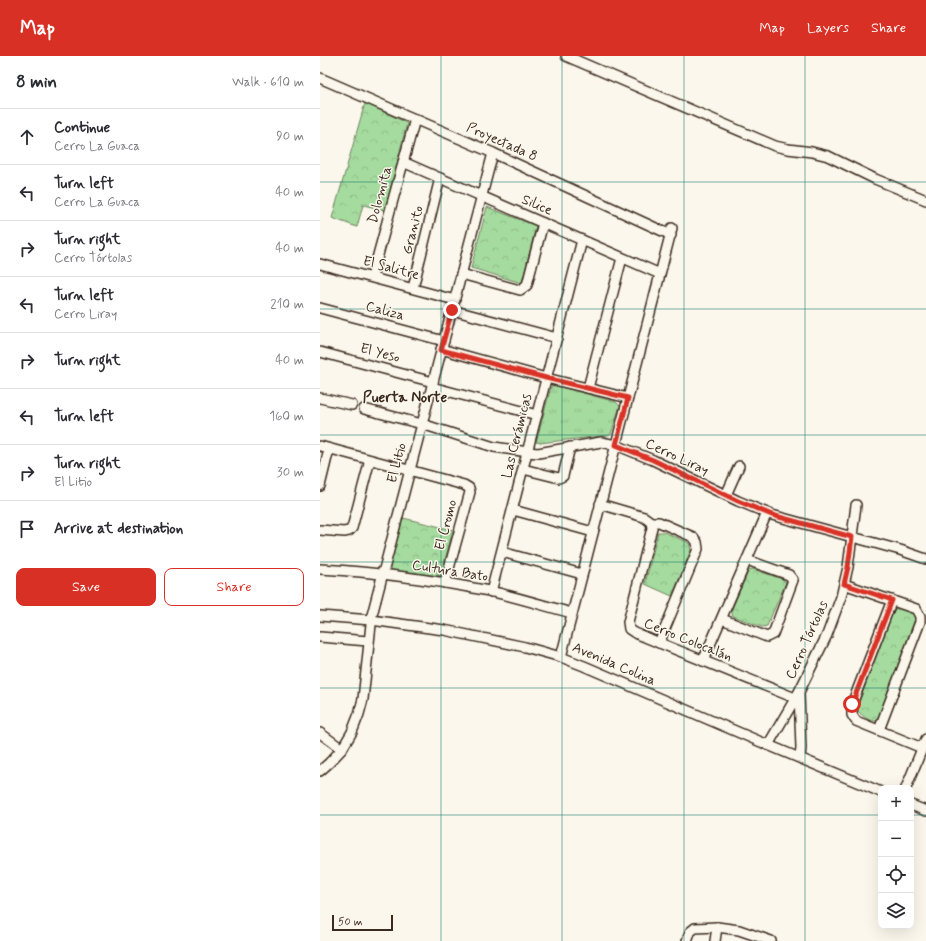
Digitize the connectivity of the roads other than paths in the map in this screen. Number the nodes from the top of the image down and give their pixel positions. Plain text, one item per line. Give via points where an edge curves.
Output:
1 (566, 56) edge
2 (320, 78) edge
3 (415, 119) junction
4 (493, 153) junction
5 (403, 162) junction
6 (440, 178) junction
7 (482, 196) junction
8 (926, 200) edge
9 (544, 223) junction
10 (582, 240) junction
11 (622, 258) junction
12 (320, 264) edge
13 (461, 274) junction
14 (660, 274) junction
15 (372, 278) junction
16 (413, 288) junction
17 (454, 300) junction
18 (320, 308) edge
19 (452, 310) junction
20 (557, 338) junction
21 (442, 345) junction
22 (320, 352) edge
23 (546, 378) junction
24 (432, 384) junction
25 (588, 388) junction
26 (320, 398) edge
27 (628, 398) junction
28 (352, 405) dead end
29 (364, 409) dead end
30 (537, 415) junction
31 (422, 424) junction
32 (616, 445) junction
33 (320, 446) edge
34 (570, 448) junction
35 (329, 449) junction
36 (528, 452) junction
37 (370, 460) junction
38 (739, 466) dead end
39 (410, 470) junction
40 (523, 470) junction
41 (320, 486) edge
42 (726, 495) junction
43 (600, 504) junction
44 (856, 505) dead end
45 (513, 510) junction
46 (767, 513) junction
47 (651, 522) junction
48 (320, 530) edge
49 (593, 532) junction
50 (852, 537) junction
51 (502, 552) junction
52 (926, 559) edge
53 (747, 560) junction
54 (320, 569) edge
55 (582, 574) junction
56 (382, 575) junction
57 (445, 583) junction
58 (844, 584) junction
59 (491, 592) junction
60 (892, 600) junction
61 (572, 613) junction
62 (320, 616) edge
63 (722, 619) junction
64 (371, 620) junction
65 (320, 637) edge
66 (368, 641) junction
67 (659, 643) junction
68 (561, 657) junction
69 (703, 661) junction
70 (797, 695) junction
71 (879, 730) junction
72 (320, 733) edge
73 (926, 738) edge
74 (768, 745) junction
75 (922, 748) junction
76 (342, 749) junction
77 (800, 758) junction
78 (320, 771) edge
79 (907, 785) edge
80 (878, 791) edge
81 (914, 806) edge
82 (926, 811) edge
83 (718, 927) junction
84 (755, 938) edge
85 (687, 941) edge
86 (715, 941) edge
87 (771, 941) edge

1 - 8 street via 776,146 828,156
2 - 3 street, Proyectada 8
3 - 4 street, Proyectada 8
3 - 5 street, Dolomita
4 - 7 street, El Litio
4 - 14 street, Proyectada 8 via 672,231
5 - 6 street, Silice
5 - 15 street, Dolomita
6 - 7 street, Silice
6 - 16 street, Granito
7 - 9 street, Silice
7 - 13 street, El Litio
9 - 10 street, Silice
9 - 13 street via 527,285 520,290
10 - 11 street, Silice
10 - 20 street, Las Cerámicas
11 - 14 street, Silice
11 - 25 street
12 - 15 street, El Salitre
13 - 17 street, El Litio
14 - 27 street
15 - 16 street, El Salitre
16 - 17 street, El Salitre
17 - 19 street, El Litio
18 - 21 street, Caliza
19 - 20 street
19 - 21 street, El Litio
20 - 23 street, Las Cerámicas
21 - 23 street, Caliza
21 - 24 street, El Litio
22 - 24 street, El Yeso
23 - 25 street, Caliza
23 - 30 street, Las Cerámicas
24 - 30 street, El Yeso
24 - 31 street, El Litio
25 - 27 street, Caliza
26 - 28 street
27 - 32 street
29 - 31 street, Cerro Liray
30 - 36 street, Las Cerámicas
31 - 36 street, Cerro Liray via 488,445
31 - 39 street, El Litio
32 - 34 street, Cerro Liray via 601,442
32 - 42 street, Cerro Liray
32 - 43 street
33 - 35 street
34 - 36 street, Cerro Liray
34 - 40 street via 563,476 559,478
35 - 37 street
35 - 41 street
36 - 40 street, Las Cerámicas
37 - 39 street
37 - 48 street via 350,531
38 - 42 street
39 - 56 street, El Litio
39 - 57 street, El Cromo via 469,488
40 - 45 street, Las Cerámicas
42 - 46 street, Cerro Liray
43 - 47 street via 644,517
43 - 49 street
44 - 50 street, Cerro Tórtolas
45 - 49 street
45 - 51 street, Las Cerámicas
46 - 50 street, Cerro Liray
46 - 53 street
47 - 67 street, Cerro Colocalán via 652,528 628,622 629,629
47 - 67 street via 658,522 693,537 698,549
49 - 55 street
50 - 52 street, Cerro Liray
50 - 58 street, Cerro Tórtolas
51 - 55 street
51 - 59 street, Las Cerámicas
53 - 63 street
53 - 63 street via 789,575 793,580 773,634 767,637
54 - 56 street, Cultura Bato
55 - 61 street
56 - 57 street, Cultura Bato
56 - 64 street, El Litio
57 - 59 street, Cultura Bato
58 - 60 street
58 - 70 street, Cerro Tórtolas via 827,635
59 - 61 street, Cultura Bato
60 - 71 street via 852,704 852,715 856,721
60 - 71 street via 916,609 920,622
61 - 68 street
62 - 64 street, Avenida Colina
63 - 69 street
64 - 66 street, El Litio
64 - 68 street, Avenida Colina via 478,637
65 - 66 street
66 - 76 street, El Litio via 362,707
67 - 69 street, Cerro Colocalán
68 - 74 street, Avenida Colina
69 - 70 street, Cerro Colocalán
70 - 74 street, Cerro Tórtolas
70 - 77 street, Cerro Tórtolas
71 - 75 street
72 - 76 street
73 - 75 street
74 - 77 street, Avenida Colina
75 - 79 street
76 - 78 street, El Litio
77 - 80 street, Avenida Colina
81 - 82 street
83 - 84 street via 738,930
83 - 85 street via 695,928 690,932
83 - 86 street
84 - 87 street

